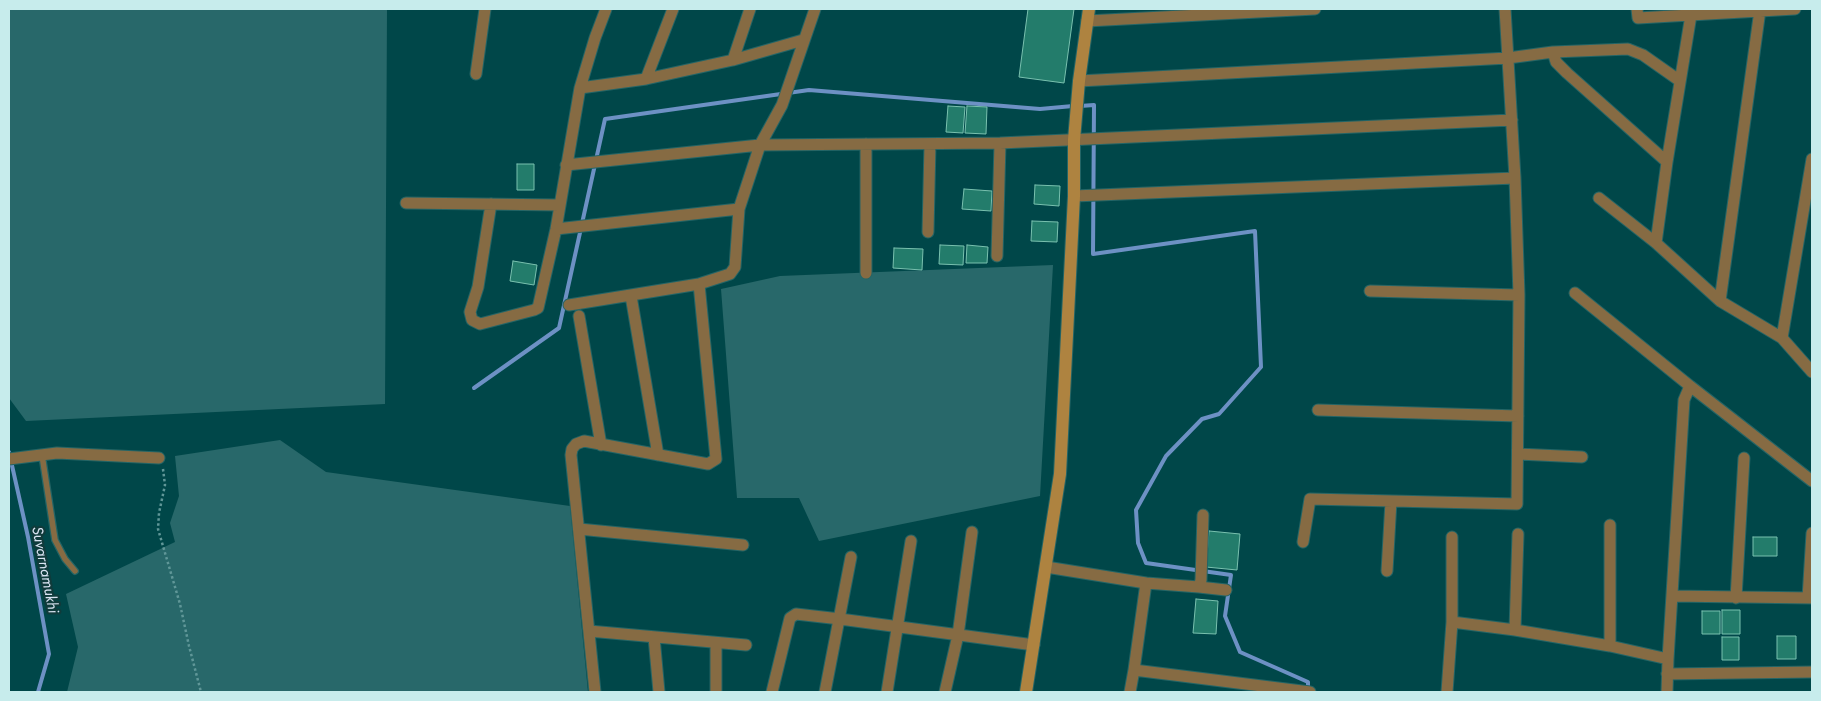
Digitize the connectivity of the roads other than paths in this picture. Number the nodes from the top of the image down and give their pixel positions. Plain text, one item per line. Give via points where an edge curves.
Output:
1 (485, 9) edge
2 (606, 9) edge
3 (673, 9) edge
4 (750, 9) edge
5 (815, 9) edge
6 (1315, 9) edge
7 (1504, 9) edge
8 (1637, 9) edge
9 (1795, 9) edge
10 (1760, 10) junction
11 (1088, 15) edge
12 (1691, 15) junction
13 (803, 40) junction
14 (1553, 52) junction
15 (1508, 58) junction
16 (733, 60) junction
17 (476, 74) dead end
18 (646, 79) junction
19 (1680, 81) junction
20 (1079, 87) junction
21 (580, 88) junction
22 (1512, 120) junction
23 (1074, 140) junction
24 (1000, 143) junction
25 (760, 144) junction
26 (866, 144) junction
27 (930, 144) junction
28 (1812, 159) edge
29 (1667, 162) junction
30 (566, 165) junction
31 (1515, 178) junction
32 (1074, 196) junction
33 (1599, 198) dead end
34 (406, 203) dead end
35 (491, 204) junction
36 (560, 205) junction
37 (739, 209) junction
38 (556, 229) junction
39 (928, 232) dead end
40 (1656, 244) junction
41 (997, 256) dead end
42 (866, 273) dead end
43 (699, 284) junction
44 (1370, 292) dead end
45 (1575, 294) dead end
46 (1519, 295) junction
47 (631, 296) junction
48 (1720, 301) junction
49 (570, 305) dead end
50 (579, 316) dead end
51 (1782, 338) junction
52 (1812, 372) edge
53 (1690, 386) junction
54 (1318, 410) dead end
55 (1518, 416) junction
56 (601, 445) junction
57 (1518, 454) junction
58 (42, 455) junction
59 (658, 455) junction
60 (159, 458) road end
61 (1582, 458) dead end
62 (1744, 458) dead end
63 (14, 459) edge
64 (1812, 481) edge
65 (1391, 501) junction
66 (1202, 515) dead end
67 (1610, 525) dead end
68 (579, 530) junction
69 (972, 532) dead end
70 (1812, 532) edge
71 (1518, 534) dead end
72 (1452, 537) dead end
73 (910, 541) dead end
74 (1303, 542) dead end
75 (744, 545) dead end
76 (851, 556) dead end
77 (1046, 568) junction
78 (75, 571) dead end
79 (1387, 571) dead end
80 (1146, 583) junction
81 (1200, 583) junction
82 (1226, 590) dead end
83 (1672, 596) junction
84 (1736, 598) junction
85 (1810, 598) edge
86 (840, 618) junction
87 (1452, 622) junction
88 (898, 627) junction
89 (588, 630) junction
90 (1515, 630) junction
91 (958, 635) junction
92 (654, 637) junction
93 (716, 643) junction
94 (746, 645) dead end
95 (1034, 645) junction
96 (1610, 646) junction
97 (1668, 659) junction
98 (1134, 670) junction
99 (1812, 672) edge
100 (1667, 674) junction
101 (594, 692) edge
102 (659, 692) edge
103 (716, 692) edge
104 (772, 692) edge
105 (826, 692) edge
106 (887, 692) edge
107 (945, 692) edge
108 (1026, 692) edge
109 (1130, 692) edge
110 (1310, 692) edge
111 (1447, 692) edge
112 (1667, 692) edge

1 - 17 street
2 - 21 street
3 - 18 street
4 - 16 street
5 - 13 street
6 - 11 street
7 - 15 street
8 - 12 street via 1638,18
9 - 10 street
10 - 12 street
10 - 48 street
11 - 20 main road
12 - 19 street
13 - 16 street
13 - 25 street via 782,105
14 - 15 street
14 - 19 street via 1628,49 1643,55
14 - 29 street via 1556,62 1567,73
15 - 20 street
15 - 22 street
16 - 18 street
18 - 21 street
19 - 29 street
20 - 23 main road
21 - 30 street
22 - 23 street
22 - 31 street
23 - 24 street
23 - 32 main road
24 - 27 street
24 - 41 street
25 - 26 street
25 - 30 street
25 - 37 street
26 - 27 street
26 - 42 street
27 - 39 street
28 - 51 street
29 - 40 street
30 - 36 street
31 - 32 street
31 - 46 street
32 - 77 main road via 1060,474
33 - 40 street
34 - 35 street
35 - 36 street
35 - 38 street via 478,287 470,312 472,320 480,324 538,308
36 - 38 street
37 - 38 street
37 - 43 street via 735,267 730,274
40 - 48 street
43 - 47 street
43 - 59 street via 716,459 708,464
44 - 46 street
45 - 53 street
46 - 55 street
47 - 49 street
47 - 59 street
48 - 51 street
50 - 56 street
51 - 52 street
53 - 64 street
53 - 83 street via 1684,400
54 - 55 street
55 - 57 street
56 - 59 street
56 - 68 street via 584,442 572,449
57 - 61 street
57 - 65 street via 1517,504
58 - 60 street
58 - 63 street
58 - 78 lane via 56,540
62 - 84 street
65 - 74 street via 1310,499
65 - 79 street
66 - 81 street
67 - 96 street
68 - 75 street
68 - 89 street
69 - 91 street
70 - 85 street
71 - 90 street
72 - 87 street
73 - 88 street
76 - 86 street
77 - 80 street
77 - 95 main road
80 - 81 street
80 - 98 street
81 - 82 street
83 - 84 street
83 - 97 street
84 - 85 street
86 - 88 street
86 - 104 street via 796,614 790,618
86 - 105 street
87 - 90 street
87 - 111 street
88 - 91 street
88 - 106 street
89 - 92 street
89 - 101 street
90 - 96 street
91 - 95 street
91 - 107 street
92 - 93 street
92 - 102 street
93 - 94 street
93 - 103 street
95 - 108 main road
96 - 97 street
97 - 100 street
98 - 109 street
98 - 110 street
99 - 100 street
100 - 112 street

